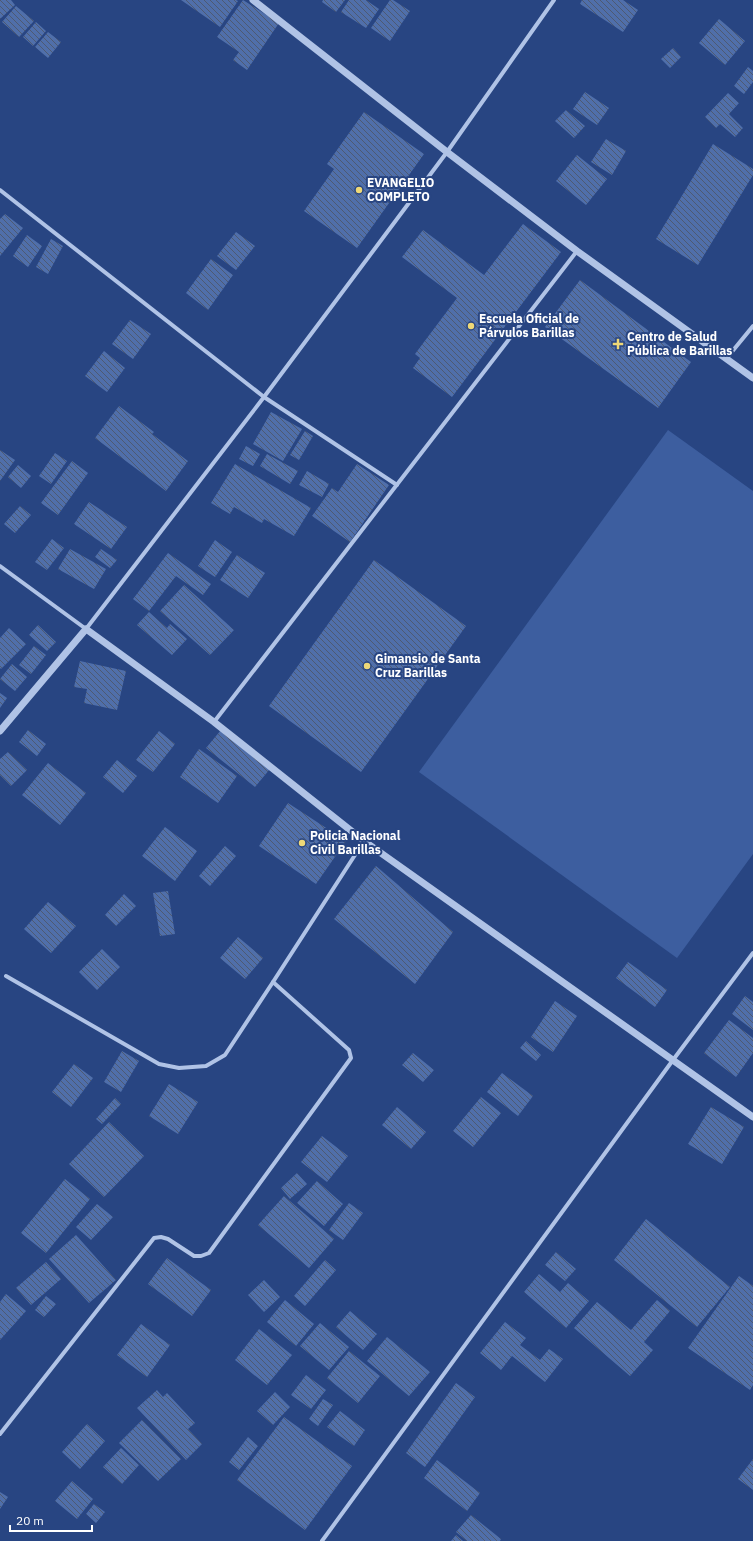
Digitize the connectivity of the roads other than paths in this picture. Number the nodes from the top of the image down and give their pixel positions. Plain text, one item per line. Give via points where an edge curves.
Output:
1 (253, 0) edge
2 (554, 0) edge
3 (447, 152) junction
4 (0, 190) edge
5 (577, 251) junction
6 (753, 326) edge
7 (726, 359) junction
8 (753, 378) edge
9 (264, 397) junction
10 (397, 485) junction
11 (0, 566) edge
12 (86, 629) junction
13 (214, 722) junction
14 (0, 731) edge
15 (364, 841) junction
16 (753, 953) edge
17 (6, 976) dead end
18 (273, 982) junction
19 (673, 1060) junction
20 (753, 1117) edge
21 (0, 1434) edge
22 (322, 1541) edge

1 - 3 street
2 - 3 street
3 - 5 street
3 - 9 street
4 - 9 street
5 - 7 street
5 - 10 street
6 - 7 street
7 - 8 street
9 - 10 street
9 - 12 street
10 - 13 street
11 - 12 street
12 - 13 street
12 - 14 street
13 - 15 street
15 - 18 street
15 - 19 street
16 - 19 street
17 - 18 street via 160,1064 179,1068 206,1066 226,1056
18 - 21 street via 349,1050 351,1058 209,1253 194,1256 168,1239 154,1238
19 - 20 street
19 - 22 street

